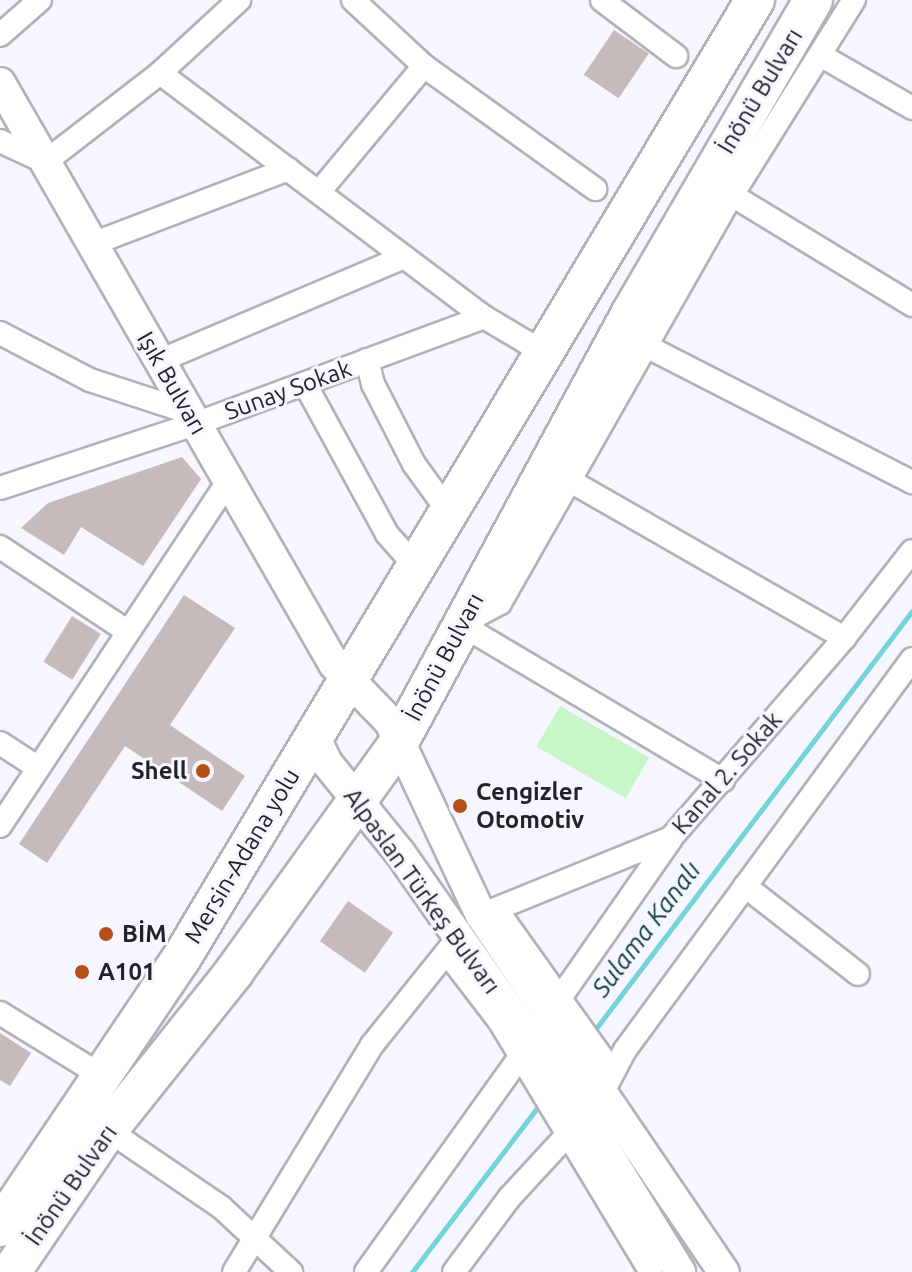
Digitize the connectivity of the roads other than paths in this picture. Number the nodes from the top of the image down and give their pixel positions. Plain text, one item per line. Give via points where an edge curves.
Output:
1 (40, 0) edge
2 (239, 0) edge
3 (353, 0) edge
4 (602, 0) edge
5 (755, 0) edge
6 (813, 0) edge
7 (854, 0) edge
8 (0, 35) edge
9 (820, 55) junction
10 (676, 56) dead end
11 (424, 66) junction
12 (160, 73) junction
13 (0, 83) edge
14 (912, 108) edge
15 (3, 150) edge
16 (45, 162) junction
17 (288, 169) junction
18 (595, 189) dead end
19 (319, 192) junction
20 (732, 195) junction
21 (92, 244) junction
22 (404, 257) junction
23 (912, 305) edge
24 (484, 317) junction
25 (0, 333) edge
26 (646, 346) junction
27 (541, 351) junction
28 (367, 360) junction
29 (159, 361) junction
30 (305, 384) junction
31 (192, 418) junction
32 (228, 482) junction
33 (572, 482) junction
34 (912, 482) edge
35 (0, 488) edge
36 (448, 511) junction
37 (0, 547) edge
38 (912, 551) edge
39 (417, 568) junction
40 (460, 624) junction
41 (127, 631) junction
42 (844, 638) junction
43 (912, 659) edge
44 (347, 682) junction
45 (314, 736) junction
46 (399, 742) junction
47 (0, 743) edge
48 (37, 767) junction
49 (723, 780) junction
50 (361, 801) junction
51 (0, 826) edge
52 (671, 838) junction
53 (745, 886) junction
54 (489, 912) junction
55 (453, 946) junction
56 (858, 974) dead end
57 (0, 1013) edge
58 (564, 1014) junction
59 (527, 1057) junction
60 (600, 1070) junction
61 (102, 1076) junction
62 (579, 1129) junction
63 (108, 1130) junction
64 (0, 1227) edge
65 (255, 1239) junction
66 (670, 1271) edge
67 (11, 1272) edge
68 (234, 1272) edge
69 (291, 1272) edge
70 (366, 1272) edge
71 (454, 1272) edge
72 (724, 1272) edge

1 - 8 street
2 - 12 street
3 - 11 street
4 - 10 street
5 - 27 highway
6 - 40 highway, İnönü Bulvarı via 631,313
7 - 9 street
9 - 14 street
9 - 20 street
11 - 18 street
11 - 19 street
12 - 16 street
12 - 17 street
13 - 16 main road, Işık Bulvarı
15 - 16 street
16 - 21 main road, Işık Bulvarı
17 - 19 street
17 - 21 street
19 - 22 street
20 - 23 street
20 - 26 street
21 - 29 main road, Işık Bulvarı
22 - 24 street
22 - 29 street
24 - 27 street
24 - 28 street, Sunay Sokak
25 - 31 street via 90,380
26 - 33 street
26 - 34 street
27 - 36 highway
28 - 30 street, Sunay Sokak
28 - 36 street via 373,384 414,464
29 - 31 main road, Işık Bulvarı
30 - 31 street, Sunay Sokak
30 - 39 street via 387,534
31 - 32 main road, Işık Bulvarı
31 - 35 street, Sunay Sokak
32 - 41 street
32 - 44 main road, Işık Bulvarı
33 - 40 street via 500,603
33 - 42 street
36 - 39 highway
37 - 41 street
38 - 42 street, Kanal 2. Sokak
39 - 44 highway
40 - 46 highway, İnönü Bulvarı
40 - 49 street
41 - 48 street
42 - 49 street, Kanal 2. Sokak
43 - 53 street
44 - 45 highway, Mersin-Adana yolu
44 - 46 main road, Alpaslan Türkeş Bulvarı via 390,722
45 - 50 main road, Alpaslan Türkeş Bulvarı via 327,763
45 - 61 highway, Mersin-Adana yolu via 181,959
46 - 50 highway, İnönü Bulvarı
46 - 54 main road, Alpaslan Türkeş Bulvarı
47 - 48 street
48 - 51 street
49 - 52 street, Kanal 2. Sokak
50 - 55 main road, Alpaslan Türkeş Bulvarı
50 - 63 highway, İnönü Bulvarı
52 - 54 street, Kanal 2. Sokak
52 - 58 street
53 - 56 street
53 - 60 street
54 - 58 main road, Alpaslan Türkeş Bulvarı
55 - 59 main road, Alpaslan Türkeş Bulvarı
55 - 65 street via 372,1045
57 - 61 street
58 - 60 main road, Alpaslan Türkeş Bulvarı
59 - 62 main road, Alpaslan Türkeş Bulvarı
59 - 62 street via 554,1110
59 - 70 street
60 - 72 main road via 701,1244
61 - 64 highway, Mersin-Adana yolu
62 - 66 main road
62 - 71 street via 510,1197
63 - 65 street via 221,1207
63 - 67 highway, İnönü Bulvarı
65 - 68 street
65 - 69 street

